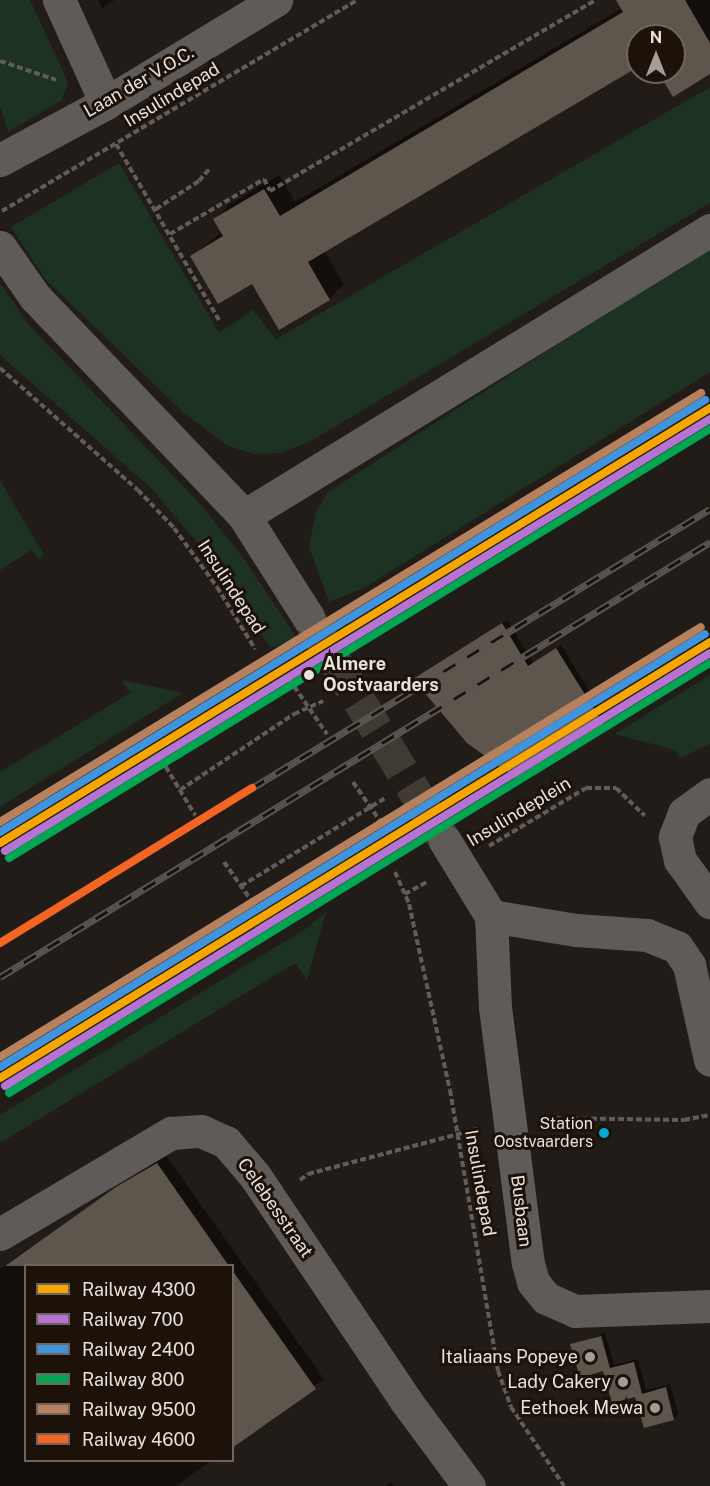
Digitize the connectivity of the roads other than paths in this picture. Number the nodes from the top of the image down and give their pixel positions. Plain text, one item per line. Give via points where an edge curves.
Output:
1 (59, 0) edge
2 (276, 0) edge
3 (106, 103) junction
4 (0, 160) edge
5 (710, 230) edge
6 (0, 247) edge
7 (244, 516) junction
8 (308, 617) tunnel mouth
9 (695, 807) edge
10 (452, 853) tunnel mouth
11 (710, 902) edge
12 (491, 916) junction
13 (710, 1060) edge
14 (0, 1234) edge
15 (710, 1306) edge
16 (469, 1486) edge

1 - 3 street
2 - 3 street, Laan der V.O.C.
3 - 4 street, Laan der V.O.C.
5 - 7 street
6 - 7 street via 35,297
7 - 8 street
9 - 11 street via 675,837 680,860
10 - 12 street, Busbaan
12 - 13 street via 576,930 647,935 677,947 689,965
12 - 15 street, Busbaan via 495,1007 533,1282 546,1298 574,1311
14 - 16 street, Celebesstraat via 171,1133 201,1131 226,1142 255,1176 406,1401

